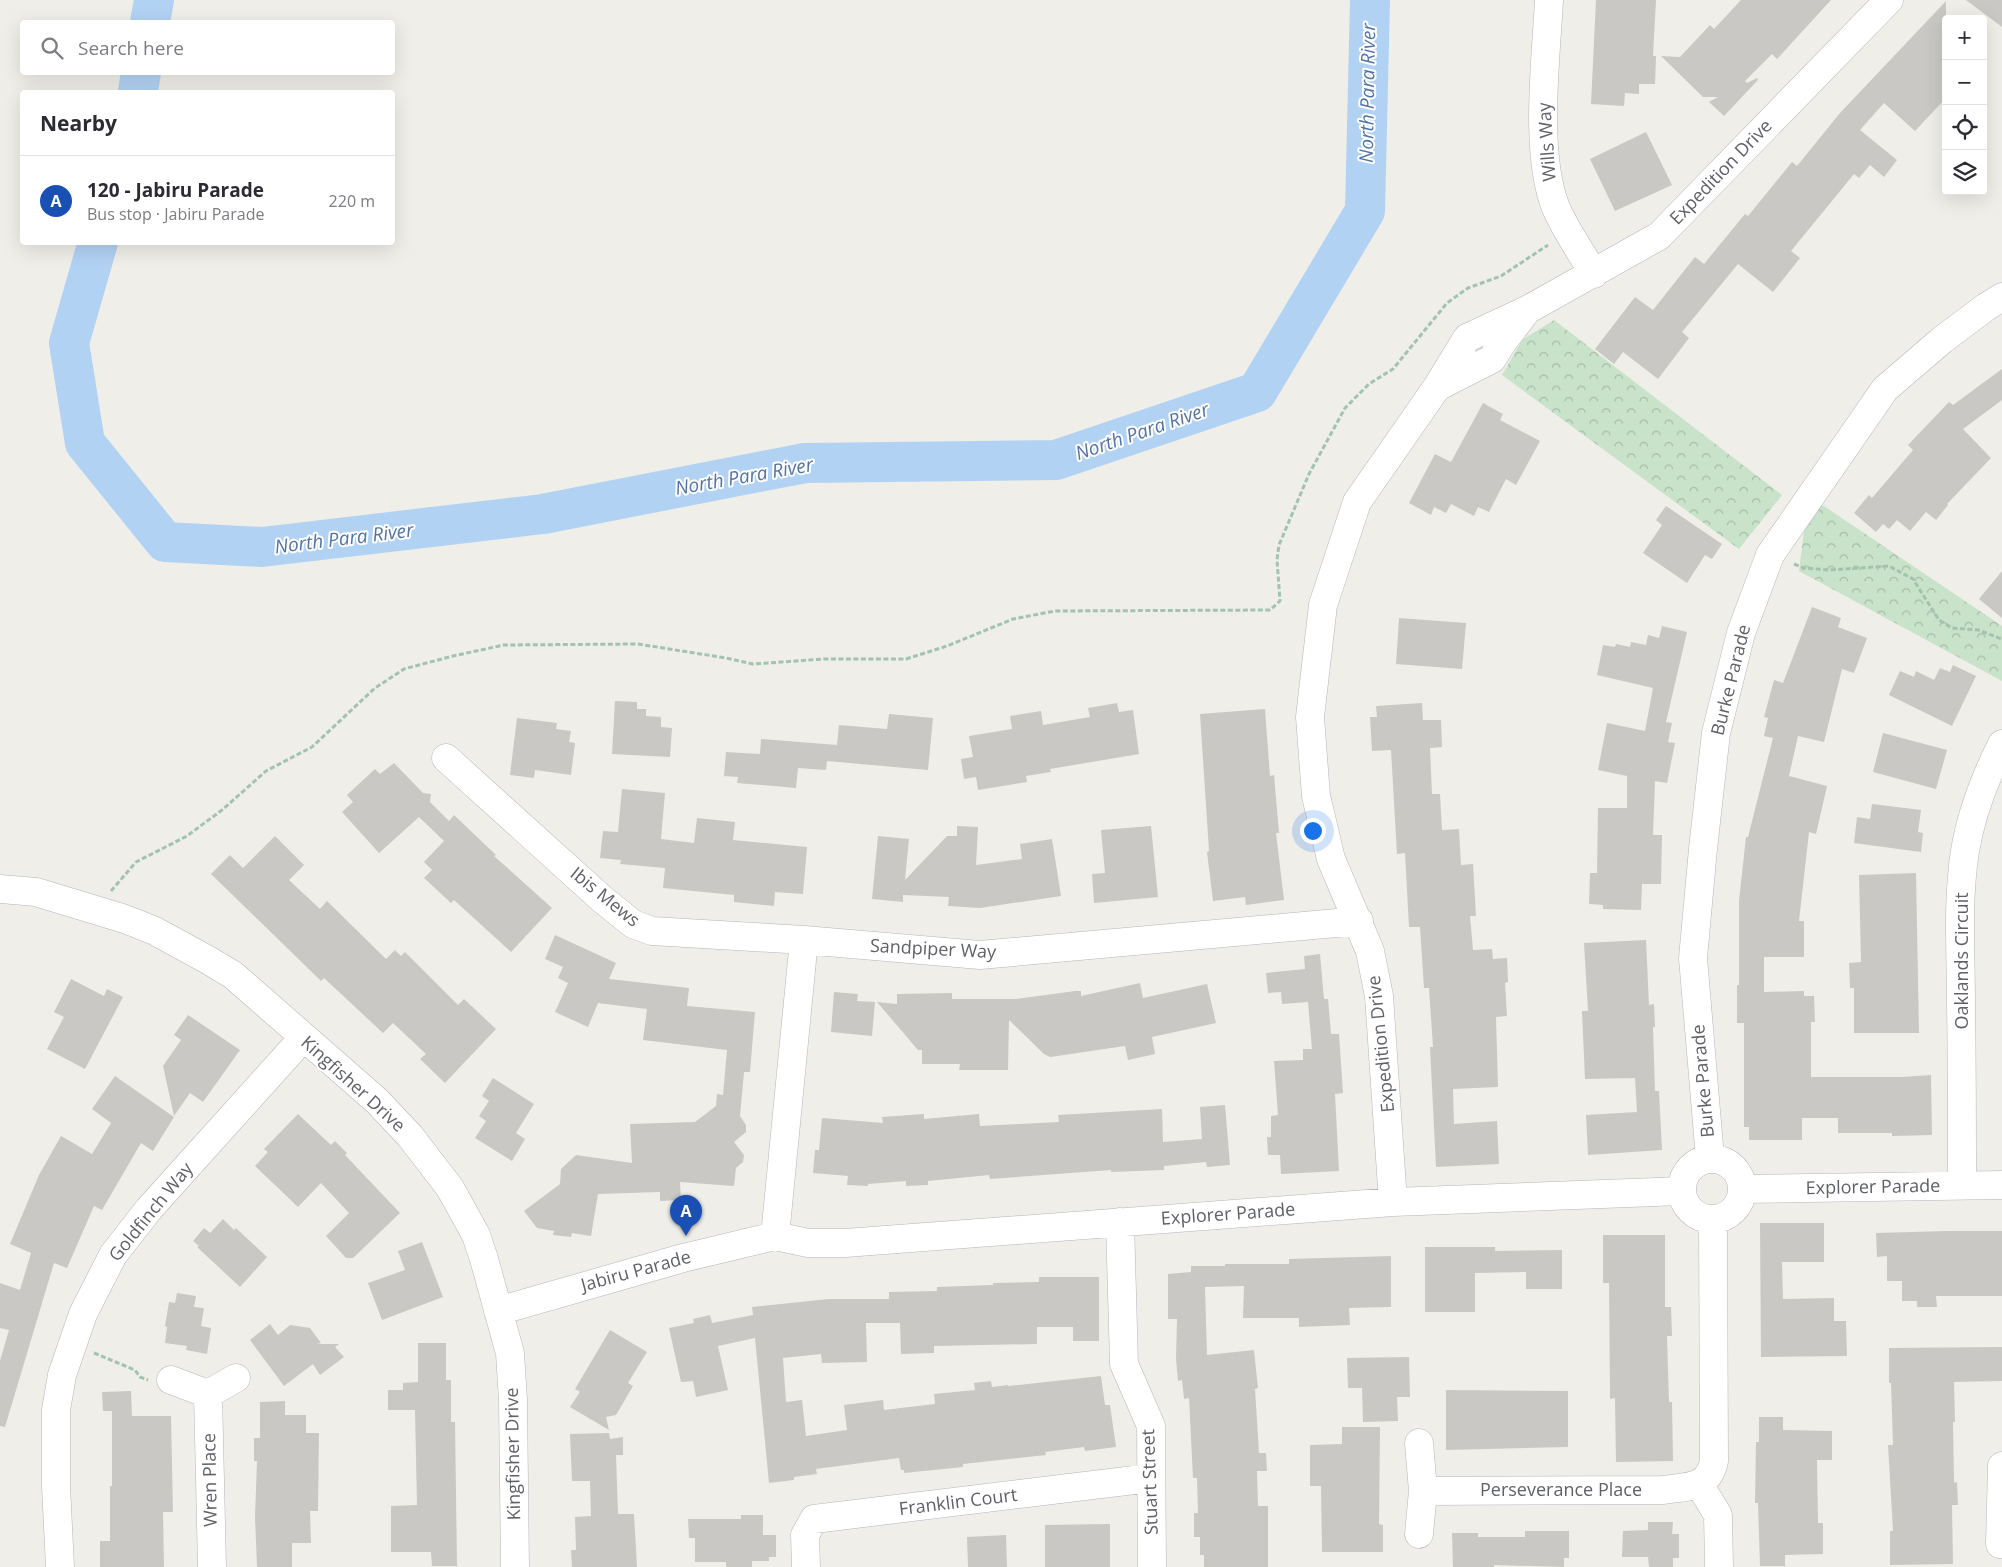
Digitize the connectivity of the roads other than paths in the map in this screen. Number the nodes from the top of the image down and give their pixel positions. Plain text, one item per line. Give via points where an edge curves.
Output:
1 (1549, 0) edge
2 (1889, 0) edge
3 (1594, 274) junction
4 (2002, 297) edge
5 (2002, 744) edge
6 (446, 758) dead end
7 (0, 889) edge
8 (1359, 921) junction
9 (804, 940) junction
10 (303, 1038) junction
11 (1710, 1158) junction
12 (1962, 1185) junction
13 (2002, 1185) edge
14 (1743, 1189) junction
15 (1682, 1191) junction
16 (1393, 1202) junction
17 (1713, 1219) junction
18 (1120, 1222) junction
19 (775, 1236) junction
20 (498, 1311) junction
21 (236, 1378) dead end
22 (171, 1380) road end
23 (208, 1394) junction
24 (1419, 1443) dead end
25 (2002, 1466) edge
26 (1151, 1478) junction
27 (1699, 1484) junction
28 (2002, 1487) edge
29 (1423, 1491) junction
30 (1419, 1534) dead end
31 (2000, 1544) dead end
32 (60, 1567) edge
33 (212, 1567) edge
34 (515, 1567) edge
35 (806, 1567) edge
36 (1152, 1567) edge
37 (1719, 1567) edge

1 - 3 street, Wills Way via 1544,92 1548,180 1567,231
2 - 3 street, Expedition Drive via 1659,236
3 - 8 street, Expedition Drive via 1527,310 1492,359 1437,388 1357,502 1323,605 1310,717 1316,796 1331,859
4 - 11 street, Burke Parade via 1942,340 1885,389 1770,555 1741,633 1716,733 1693,958
5 - 12 street, Oaklands Circuit via 1990,766 1972,818 1961,895
6 - 9 street, Ibis Mews via 633,924 652,931
7 - 10 street, Kingfisher Drive via 36,892 156,931 233,975
8 - 9 street, Sandpiper Way via 980,955
8 - 16 street, Expedition Drive via 1370,951 1379,996
9 - 19 street
10 - 20 street, Kingfisher Drive via 394,1118 450,1188 476,1235
10 - 32 street, Goldfinch Way via 149,1209 113,1255 83,1314 62,1374 56,1410
11 - 14 street via 1726,1162 1736,1169
11 - 15 street via 1693,1165 1686,1175
12 - 13 street, Explorer Parade
12 - 14 street, Explorer Parade
14 - 17 street via 1732,1212
15 - 16 street, Explorer Parade
15 - 17 street via 1689,1208
16 - 18 street, Explorer Parade
17 - 27 street via 1714,1461 1712,1473
18 - 19 street, Explorer Parade via 845,1243 808,1243
18 - 26 street, Stuart Street via 1124,1364 1150,1426
19 - 20 street, Jabiru Parade via 683,1258
20 - 34 street, Kingfisher Drive via 511,1362
21 - 23 street
22 - 23 street
23 - 33 street, Wren Place
24 - 29 street
25 - 28 street
26 - 35 street, Franklin Court via 814,1519 805,1534
26 - 36 street, Stuart Street
27 - 29 street, Perseverance Place via 1663,1490
27 - 37 street via 1718,1515
28 - 31 street
29 - 30 street

